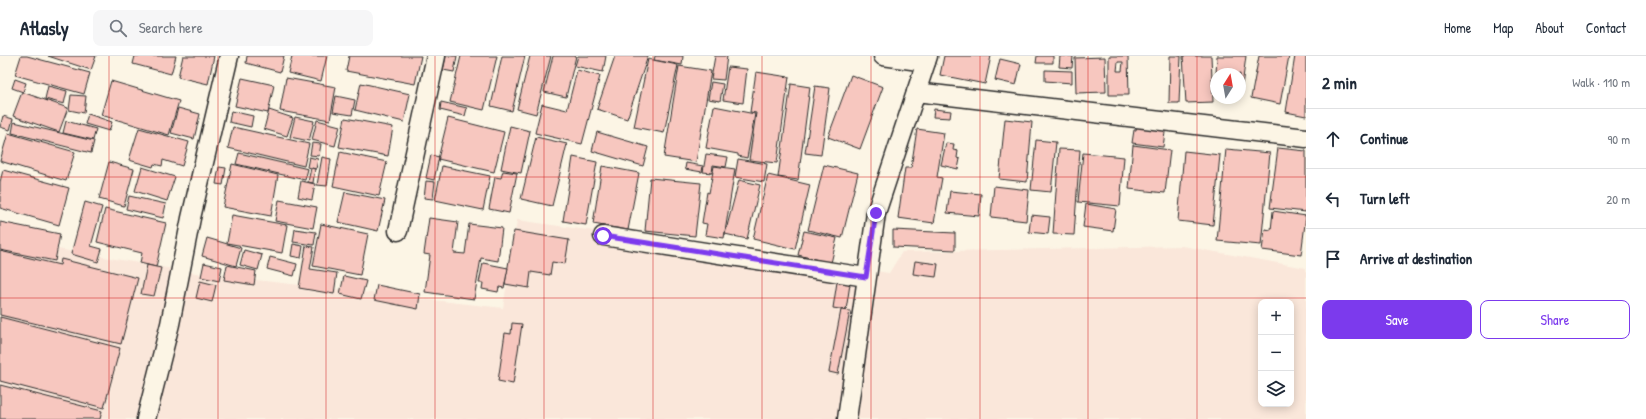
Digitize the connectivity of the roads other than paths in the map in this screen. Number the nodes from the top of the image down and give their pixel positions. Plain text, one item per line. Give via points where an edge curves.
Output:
1 (229, 56) edge
2 (436, 56) edge
3 (883, 56) edge
4 (927, 59) edge
5 (916, 92) junction
6 (1306, 138) edge
7 (398, 231) dead end
8 (603, 236) dead end
9 (866, 277) junction
10 (146, 419) edge
11 (847, 419) edge

1 - 10 street via 191,218 170,324
2 - 7 street
3 - 4 street
4 - 5 street
5 - 6 street
5 - 9 street via 876,213
8 - 9 street
9 - 11 street

